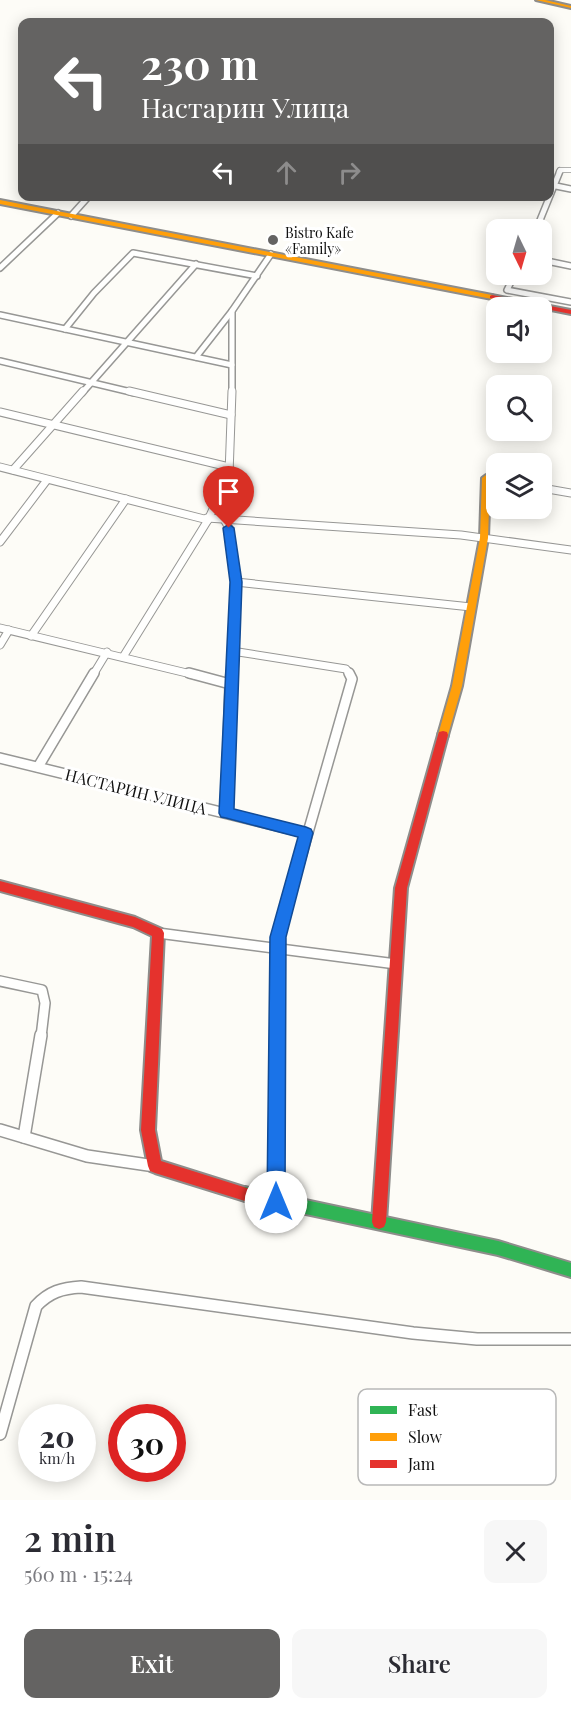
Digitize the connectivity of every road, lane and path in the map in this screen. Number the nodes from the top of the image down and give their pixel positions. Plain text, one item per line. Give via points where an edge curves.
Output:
1 (538, 0) edge
2 (550, 0) edge
3 (571, 6) edge
4 (571, 170) edge
5 (556, 186) junction
6 (571, 189) edge
7 (554, 190) edge
8 (84, 201) edge
9 (549, 201) edge
10 (0, 202) edge
11 (58, 213) junction
12 (71, 216) junction
13 (541, 219) edge
14 (270, 254) junction
15 (552, 262) edge
16 (196, 264) junction
17 (571, 266) edge
18 (0, 268) edge
19 (257, 276) junction
20 (510, 285) edge
21 (571, 302) edge
22 (232, 311) junction
23 (571, 312) edge
24 (0, 315) edge
25 (64, 329) junction
26 (128, 342) junction
27 (196, 357) junction
28 (0, 361) edge
29 (232, 365) junction
30 (93, 382) junction
31 (0, 412) edge
32 (231, 415) junction
33 (56, 425) junction
34 (0, 467) edge
35 (229, 467) junction
36 (13, 470) junction
37 (486, 478) edge
38 (47, 480) junction
39 (552, 490) edge
40 (571, 493) edge
41 (126, 499) junction
42 (208, 519) junction
43 (225, 521) junction
44 (484, 538) junction
45 (0, 542) edge
46 (571, 550) edge
47 (236, 582) junction
48 (471, 607) junction
49 (4, 629) edge
50 (31, 636) junction
51 (0, 645) edge
52 (232, 651) junction
53 (107, 652) junction
54 (123, 657) junction
55 (230, 684) junction
56 (0, 758) edge
57 (38, 767) junction
58 (226, 813) junction
59 (306, 833) junction
60 (0, 886) edge
61 (158, 933) junction
62 (278, 948) junction
63 (396, 964) junction
64 (0, 981) edge
65 (0, 1130) edge
66 (24, 1137) junction
67 (155, 1166) junction
68 (276, 1202) junction
69 (379, 1222) junction
70 (571, 1270) edge
71 (571, 1339) edge
72 (0, 1434) edge

1 - 3 main road
2 - 3 main road
4 - 5 street via 560,170
5 - 6 street
5 - 7 street
8 - 12 street
9 - 13 street
10 - 11 main road
11 - 12 main road
11 - 18 street
12 - 14 main road
14 - 19 street
14 - 23 main road
15 - 17 street
16 - 19 street
16 - 25 street via 133,253
16 - 26 street
19 - 22 street
20 - 21 street via 507,290
22 - 27 street
22 - 29 street
24 - 25 street
25 - 26 street
26 - 27 street
26 - 30 street
27 - 29 street
28 - 30 street
29 - 32 street
30 - 32 street
30 - 33 street
31 - 33 street
32 - 35 street
33 - 35 street
33 - 36 street
34 - 36 street
35 - 42 street
36 - 38 street
37 - 44 main road
38 - 41 street
38 - 45 street
39 - 40 street
41 - 42 street
41 - 50 street
42 - 43 street
42 - 54 street
43 - 44 street
43 - 47 street
44 - 46 street
44 - 48 main road
47 - 48 street
47 - 52 street
48 - 63 main road via 457,686 401,888
49 - 50 street
49 - 51 street
50 - 53 street
52 - 55 street
52 - 59 street via 346,669 350,673 352,680
53 - 54 street
53 - 57 street
54 - 55 street
55 - 58 street
56 - 57 street, НАСТАРИН УЛИЦА
57 - 58 street, НАСТАРИН УЛИЦА
58 - 59 street, НАСТАРИН УЛИЦА
59 - 62 street
60 - 61 main road via 135,922
61 - 62 street
61 - 67 main road via 148,1130
62 - 63 street
62 - 68 street
63 - 69 main road
64 - 66 street via 42,990 44,996
65 - 66 street
66 - 67 street via 87,1156
67 - 68 main road
68 - 69 main road
69 - 70 main road via 541,1257
71 - 72 street via 477,1339 413,1333 66,1287 44,1297 36,1306

